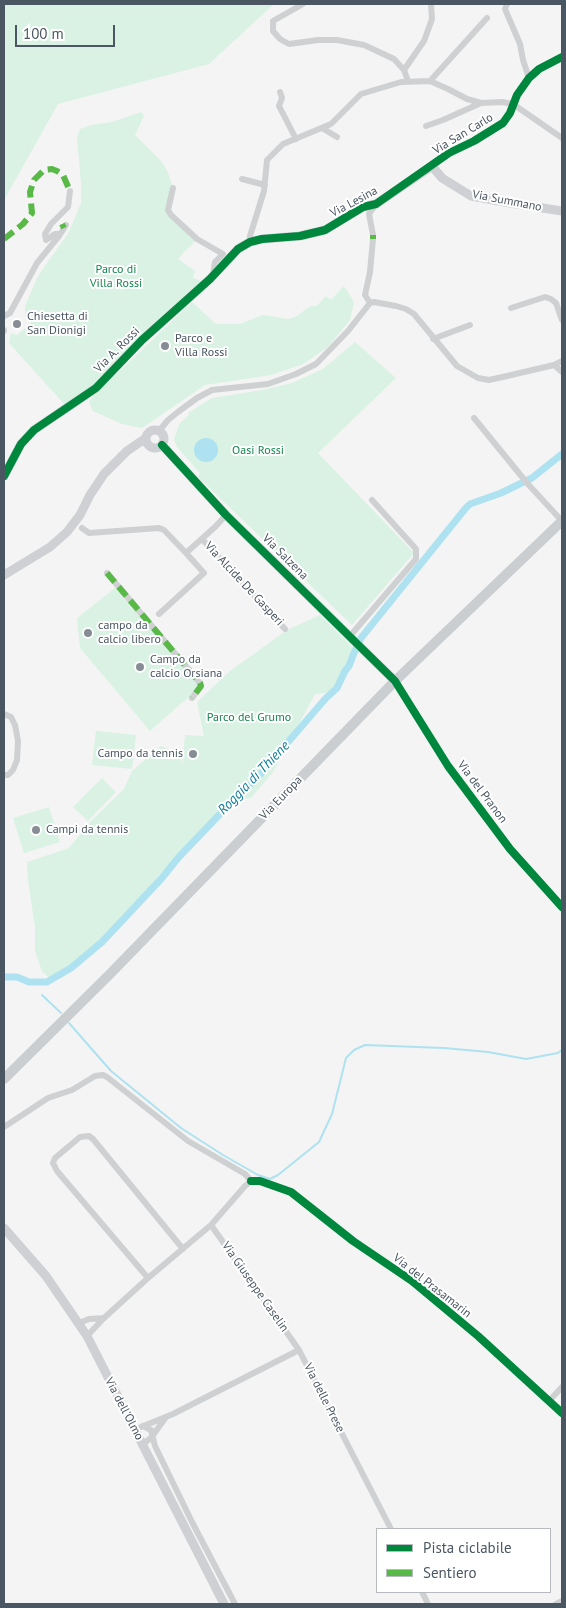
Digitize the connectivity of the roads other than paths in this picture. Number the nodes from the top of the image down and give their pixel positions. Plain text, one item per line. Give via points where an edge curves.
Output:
1 (303, 4) edge
2 (431, 4) edge
3 (507, 4) edge
4 (487, 18) dead end
5 (562, 57) edge
6 (404, 70) junction
7 (529, 78) junction
8 (408, 81) junction
9 (430, 81) junction
10 (280, 92) dead end
11 (481, 103) junction
12 (513, 104) junction
13 (426, 126) dead end
14 (322, 128) junction
15 (337, 137) dead end
16 (562, 138) edge
17 (296, 139) junction
18 (432, 166) junction
19 (242, 179) dead end
20 (265, 185) junction
21 (172, 188) dead end
22 (70, 191) dead end
23 (376, 204) junction
24 (562, 211) edge
25 (66, 225) dead end
26 (59, 236) junction
27 (250, 242) junction
28 (213, 276) junction
29 (370, 303) junction
30 (510, 308) dead end
31 (4, 316) edge
32 (562, 320) edge
33 (470, 325) dead end
34 (433, 338) junction
35 (562, 361) edge
36 (554, 365) junction
37 (562, 372) edge
38 (474, 418) dead end
39 (160, 431) junction
40 (146, 438) junction
41 (162, 445) junction
42 (151, 447) junction
43 (124, 453) junction
44 (4, 476) edge
45 (372, 500) dead end
46 (226, 514) junction
47 (562, 521) edge
48 (82, 528) dead end
49 (202, 539) junction
50 (186, 553) junction
51 (107, 573) dead end
52 (4, 575) edge
53 (160, 614) dead end
54 (285, 629) dead end
55 (352, 639) junction
56 (395, 681) junction
57 (192, 698) dead end
58 (4, 714) edge
59 (4, 775) edge
60 (562, 906) edge
61 (4, 1079) edge
62 (4, 1127) edge
63 (251, 1181) junction
64 (211, 1225) junction
65 (4, 1228) edge
66 (183, 1249) junction
67 (148, 1278) junction
68 (104, 1318) junction
69 (79, 1323) junction
70 (87, 1336) junction
71 (299, 1350) junction
72 (562, 1386) edge
73 (549, 1401) junction
74 (562, 1413) edge
75 (167, 1417) junction
76 (139, 1428) junction
77 (153, 1436) junction
78 (142, 1444) junction
79 (389, 1528) edge
80 (562, 1601) edge
81 (224, 1604) edge
82 (235, 1604) edge
83 (556, 1604) edge

1 - 6 street via 273,21 273,31 280,39 290,44 337,40 364,45 394,59
2 - 6 street via 432,19 424,41
3 - 7 street via 505,9 520,44
4 - 9 street
5 - 7 street, Via San Carlo
6 - 8 street
7 - 12 street, Via San Carlo
8 - 9 street, Via San Carlo
8 - 14 street, Via San Carlo via 361,94 331,124
9 - 11 street, Via San Carlo
10 - 17 street via 279,106
11 - 12 street, Via San Carlo
11 - 13 street
12 - 16 street
12 - 18 street, Via San Carlo via 503,123
14 - 15 street
14 - 17 street, Via San Carlo
17 - 20 street, Via San Carlo via 283,144 266,160
18 - 23 street, Via Lesina
18 - 24 street, Via Summano via 442,178 472,196
19 - 20 street
20 - 27 street
21 - 28 street via 168,210 171,215 197,239 223,254 215,262
22 - 26 street via 68,207 45,234 46,240 56,234
23 - 27 street, Via Lesina via 363,207 325,230
23 - 29 street via 369,218 373,237 366,295
25 - 26 street
26 - 31 street via 38,264 10,313
27 - 28 street, Via A. Rossi via 238,249
28 - 44 street, Via A. Rossi via 142,340 96,388 34,430 21,444
29 - 34 street via 406,309
29 - 39 street via 316,364 268,384 212,390 178,412
30 - 32 street via 545,297 556,303
33 - 34 street
34 - 36 street via 457,366 478,378 489,380
35 - 36 street
36 - 37 street
38 - 47 street
39 - 40 street via 151,431
39 - 41 street via 164,437
40 - 42 street
40 - 43 street
41 - 42 street
41 - 46 street, Via Salzena
42 - 43 street
43 - 52 street via 104,474 68,532
45 - 55 street via 416,549 416,559
46 - 49 street
46 - 55 street, Via Salzena
47 - 56 main road, Via Europa
48 - 50 street via 89,533 159,528
49 - 50 street
49 - 54 street, Via Alcide De Gasperi
50 - 53 street via 204,573
51 - 57 street via 200,683
55 - 56 street, Via Salzena
56 - 60 street, Via del Pranon via 448,766 510,848
56 - 61 main road, Via Europa
58 - 59 street via 11,717 18,741 13,770
62 - 63 street, Via del Prasamarin via 48,1098 103,1075 188,1141 245,1174
63 - 64 street
63 - 73 street, Via del Prasamarin via 291,1192 352,1241 412,1281
64 - 66 street
64 - 71 street, Via Giuseppe Caselin
65 - 69 street, Via dell'Olmo via 46,1276
66 - 67 street
66 - 67 street via 89,1136 80,1137 54,1158 57,1171
67 - 68 street
68 - 69 street
68 - 70 street
69 - 70 street, Via dell'Olmo
70 - 76 street, Via dell'Olmo
71 - 75 street, Via delle Prese
71 - 79 street, Via delle Prese
72 - 73 street
73 - 74 street, Via del Prasamarin
75 - 76 street, Via delle Prese
75 - 77 street
76 - 77 street via 150,1429
76 - 78 street, Via dell'Olmo
77 - 78 street
77 - 82 street, Via dell'Olmo via 192,1522
78 - 81 street, Via dell'Olmo
80 - 83 street

